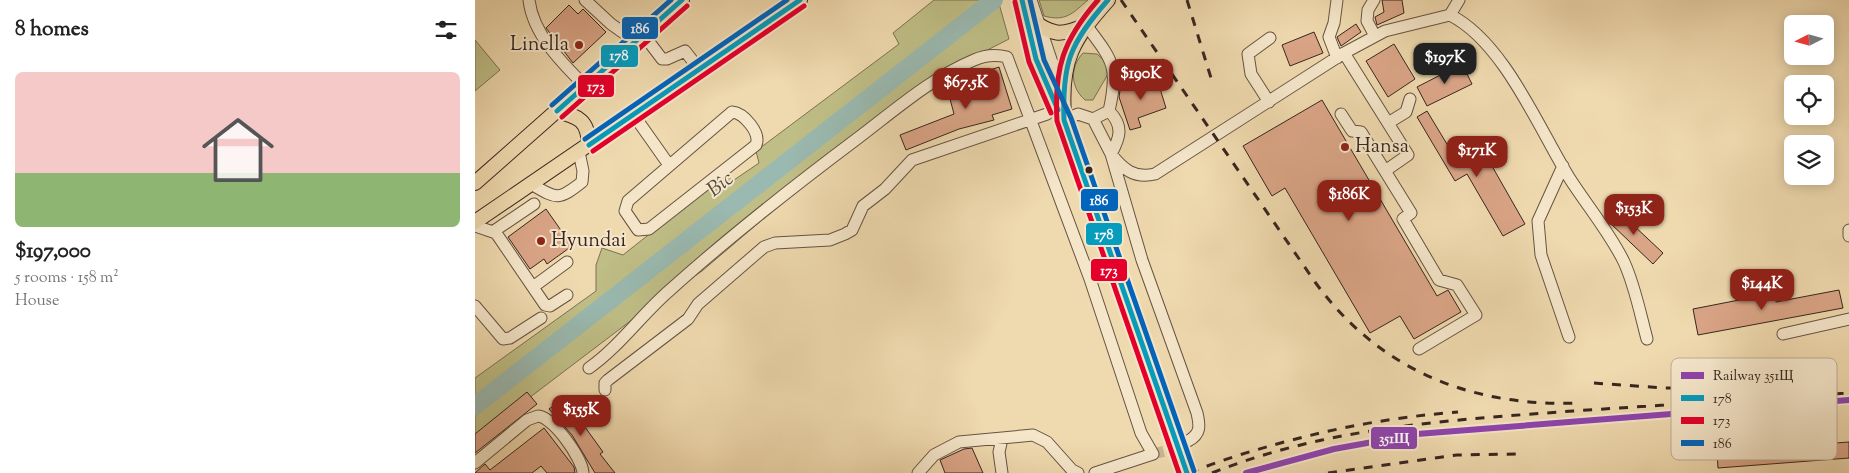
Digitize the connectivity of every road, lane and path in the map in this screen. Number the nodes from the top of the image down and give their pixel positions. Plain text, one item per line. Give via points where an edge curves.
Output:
1 (529, 0) edge
2 (585, 0) edge
3 (682, 0) edge
4 (1022, 0) edge
5 (1031, 0) edge
6 (1108, 0) edge
7 (1337, 0) edge
8 (1374, 0) edge
9 (1459, 0) edge
10 (793, 2) edge
11 (1450, 15) junction
12 (1035, 21) junction
13 (1086, 24) junction
14 (1375, 36) junction
15 (639, 38) junction
16 (1270, 38) dead end
17 (1340, 56) junction
18 (699, 69) junction
19 (585, 86) junction
20 (1062, 92) junction
21 (1410, 99) dead end
22 (1269, 102) junction
23 (557, 111) junction
24 (1109, 111) junction
25 (633, 114) junction
26 (1047, 114) dead end
27 (1341, 114) dead end
28 (1030, 119) junction
29 (1093, 119) junction
30 (1064, 120) junction
31 (1388, 123) junction
32 (584, 148) junction
33 (1111, 154) junction
34 (669, 165) junction
35 (1563, 166) junction
36 (1385, 171) junction
37 (475, 182) edge
38 (531, 184) junction
39 (534, 204) dead end
40 (475, 222) edge
41 (475, 226) edge
42 (1849, 230) edge
43 (494, 231) junction
44 (1849, 236) edge
45 (567, 262) dead end
46 (533, 287) junction
47 (567, 295) dead end
48 (475, 306) edge
49 (541, 318) dead end
50 (1849, 319) edge
51 (1783, 334) dead end
52 (1569, 337) dead end
53 (1647, 339) dead end
54 (1419, 349) dead end
55 (589, 368) dead end
56 (605, 390) dead end
57 (1002, 439) junction
58 (1188, 441) tunnel mouth
59 (475, 463) edge
60 (583, 473) edge
61 (918, 473) edge
62 (1002, 473) edge
63 (1078, 473) edge
64 (1095, 473) edge
65 (1187, 473) edge

1 - 19 street via 539,31
2 - 15 street via 611,24
3 - 15 main road
4 - 12 main road
5 - 12 street
6 - 13 main road
7 - 17 street via 1329,37
8 - 14 street via 1368,10 1367,21
9 - 11 street
10 - 18 main road
11 - 14 street via 1407,24
11 - 35 street via 1477,36 1501,63
12 - 13 main road via 1054,33
12 - 20 street
12 - 30 main road via 1031,42 1044,81
13 - 20 main road via 1067,58
13 - 24 street via 1114,67 1115,81
14 - 17 street
15 - 18 street via 662,59 685,51
15 - 19 main road
16 - 22 street via 1248,54 1251,74
17 - 22 street
17 - 31 street
18 - 25 main road
19 - 23 main road
20 - 30 main road
21 - 31 street via 1406,112
22 - 33 street via 1155,174 1136,175 1127,171
23 - 32 main road via 580,119 589,132
23 - 37 main road
24 - 29 street
24 - 33 street via 1117,119 1120,130 1120,138
25 - 32 main road
25 - 34 street
26 - 28 street
27 - 36 street via 1352,131 1361,132
28 - 55 street via 1007,56 989,55 942,76 799,182 669,290 612,351
28 - 56 street via 912,160 863,206 852,230 845,234 830,240 775,243 764,248 697,304 689,319 608,380
28 - 64 street via 1090,279 1141,433 1153,454
29 - 30 street via 1078,114
29 - 33 street
30 - 65 main road, bridge
31 - 36 street via 1408,155
32 - 38 main road
32 - 38 street via 582,182 565,196 554,197
33 - 58 street via 1142,260 1197,413 1199,432
34 - 34 street via 732,112 740,115 757,135 756,145 735,163 649,229 640,231 626,213 625,205
35 - 52 street via 1538,221 1541,254
35 - 53 street via 1624,262
36 - 54 street via 1411,213 1403,219 1439,280 1457,285 1476,315
38 - 40 main road
39 - 43 street
41 - 43 street
42 - 44 street
43 - 46 street
45 - 46 street
46 - 47 street via 545,305 550,306
48 - 49 street via 503,339 510,338
50 - 51 street
57 - 61 street via 949,445 934,455
57 - 62 street via 999,452
57 - 63 street via 1033,435 1041,438
59 - 60 street via 527,420 538,416 553,424 580,460

